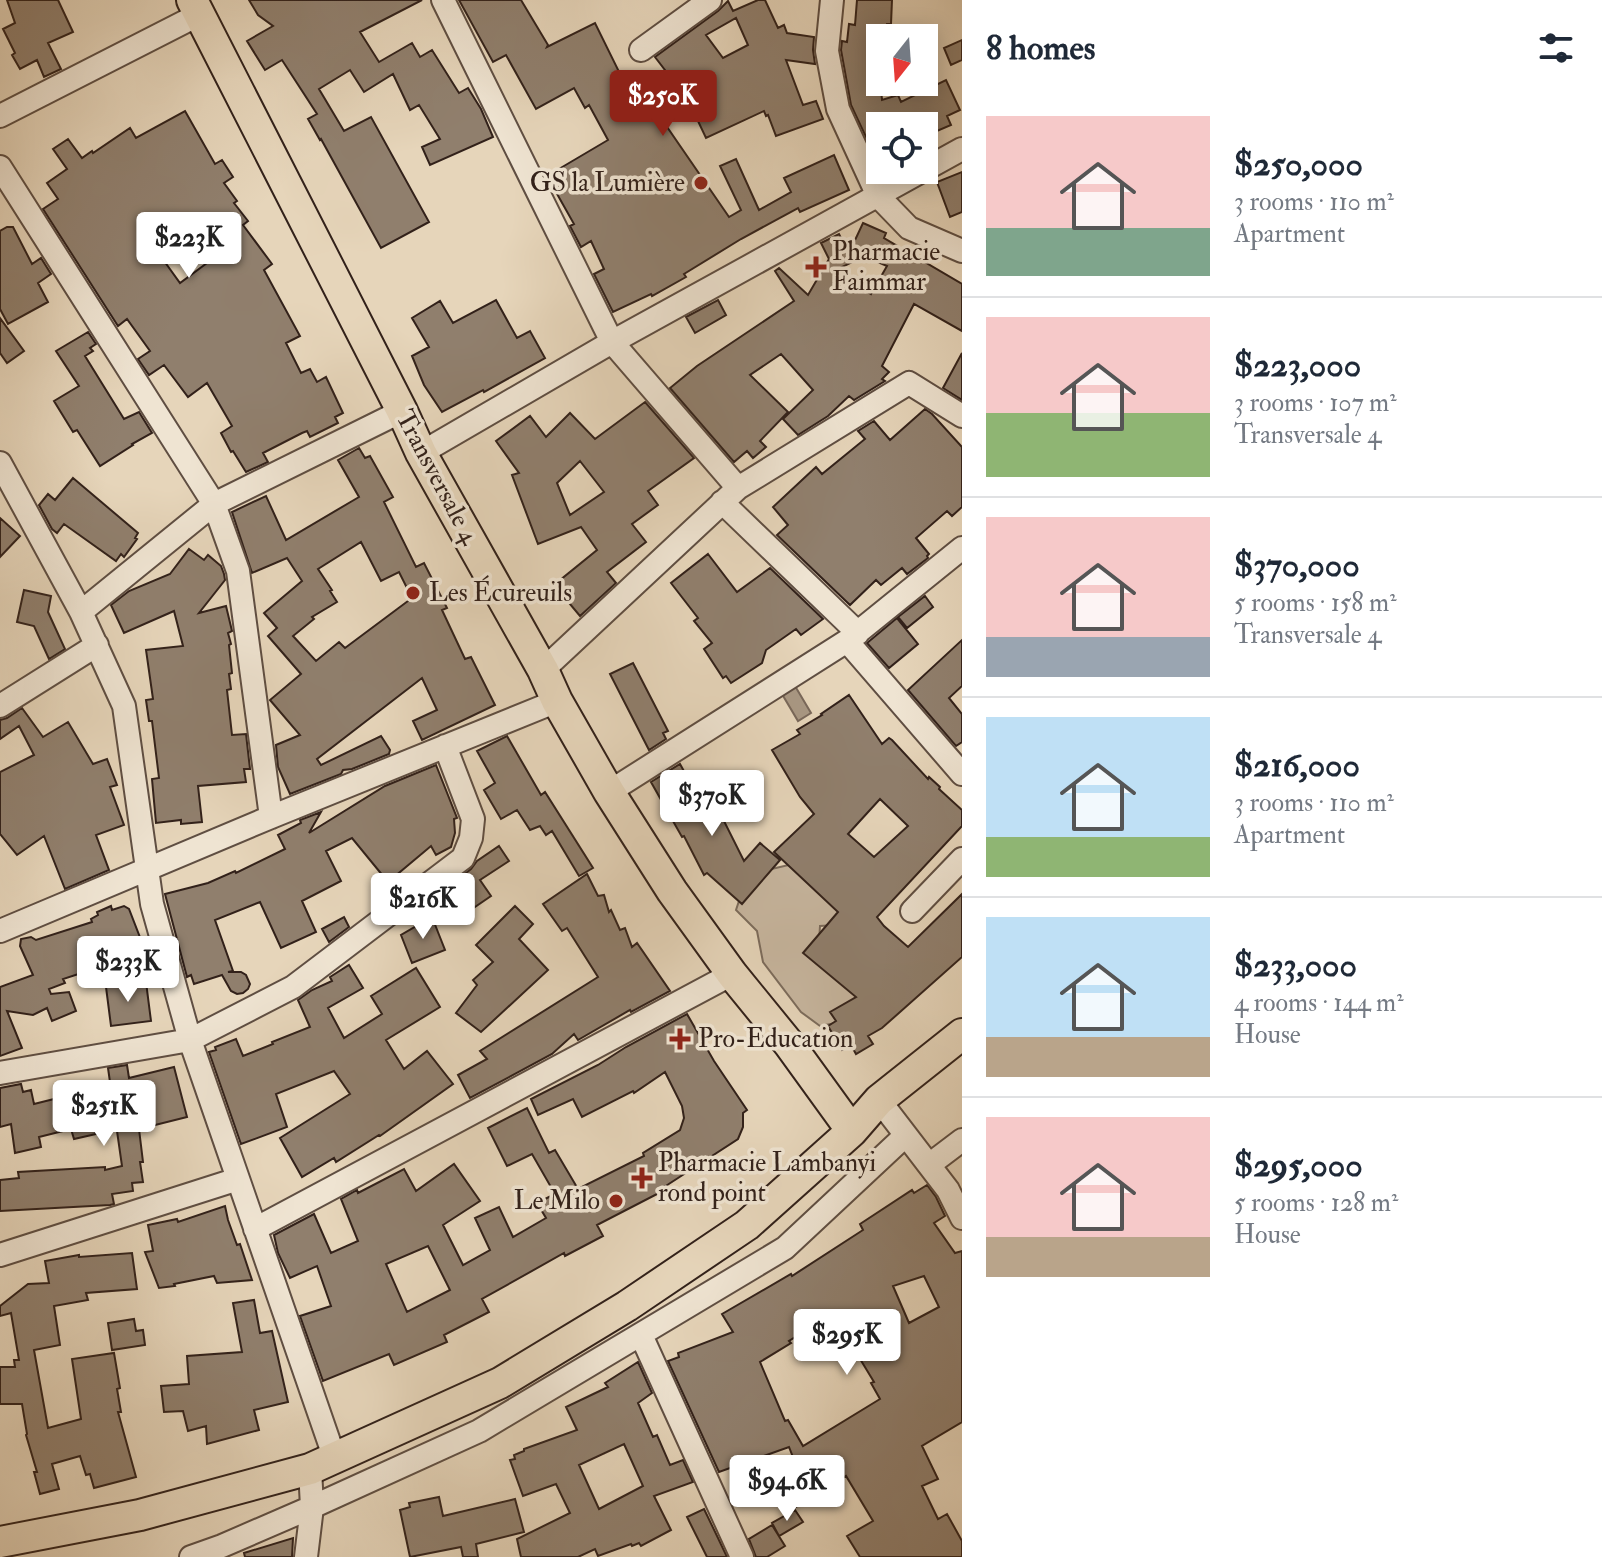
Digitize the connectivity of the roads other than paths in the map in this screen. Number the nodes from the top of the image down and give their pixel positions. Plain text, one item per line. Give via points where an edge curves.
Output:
1 (443, 0) edge
2 (710, 0) edge
3 (832, 0) edge
4 (196, 7) edge
5 (641, 50) dead end
6 (0, 116) edge
7 (962, 149) edge
8 (0, 167) edge
9 (878, 196) junction
10 (962, 251) edge
11 (612, 342) junction
12 (402, 411) junction
13 (962, 416) edge
14 (421, 453) junction
15 (0, 463) edge
16 (730, 495) junction
17 (214, 504) junction
18 (962, 548) edge
19 (81, 612) junction
20 (853, 637) junction
21 (97, 645) junction
22 (543, 670) junction
23 (557, 701) junction
24 (0, 706) edge
25 (445, 746) junction
26 (959, 766) edge
27 (609, 792) junction
28 (271, 817) junction
29 (962, 859) edge
30 (147, 869) junction
31 (912, 911) dead end
32 (0, 931) edge
33 (732, 974) junction
34 (962, 1034) edge
35 (190, 1040) junction
36 (0, 1073) edge
37 (879, 1100) junction
38 (852, 1131) junction
39 (906, 1135) junction
40 (962, 1140) edge
41 (929, 1165) junction
42 (238, 1179) junction
43 (962, 1218) edge
44 (255, 1229) junction
45 (0, 1255) edge
46 (641, 1335) junction
47 (322, 1464) junction
48 (312, 1507) junction
49 (5, 1547) edge
50 (191, 1557) edge
51 (306, 1557) edge
52 (742, 1557) edge

1 - 11 street
2 - 5 street
3 - 9 street via 827,51 838,109
4 - 6 street
4 - 12 main road, Transversale 4
7 - 9 street
8 - 17 street
9 - 10 street via 909,228
9 - 11 street
11 - 14 street
11 - 16 street
12 - 14 main road, Transversale 4
12 - 17 street
13 - 16 street via 909,383
14 - 22 main road, Transversale 4
15 - 19 street
16 - 20 street
16 - 22 street
17 - 19 street
17 - 28 street via 238,571
18 - 20 street
19 - 21 street
20 - 26 street
20 - 27 street
21 - 24 street
21 - 30 street via 124,706
22 - 23 main road, Transversale 4
23 - 25 street
23 - 27 main road, Transversale 4
25 - 28 street
25 - 35 street via 473,819 463,858 293,987
27 - 33 main road, Transversale 4
28 - 30 street
29 - 31 street
30 - 32 street
30 - 35 street
33 - 38 main road, Transversale 4
33 - 44 street
34 - 37 main road
35 - 36 street
35 - 42 street
37 - 38 main road
37 - 39 street
38 - 47 main road via 747,1225 627,1306 500,1383
39 - 41 street
39 - 46 street via 785,1248
40 - 41 street
41 - 43 street
42 - 44 street
42 - 45 street
44 - 47 street
46 - 48 street via 479,1431
46 - 52 street
47 - 48 street
47 - 49 main road
48 - 50 street
48 - 51 street

